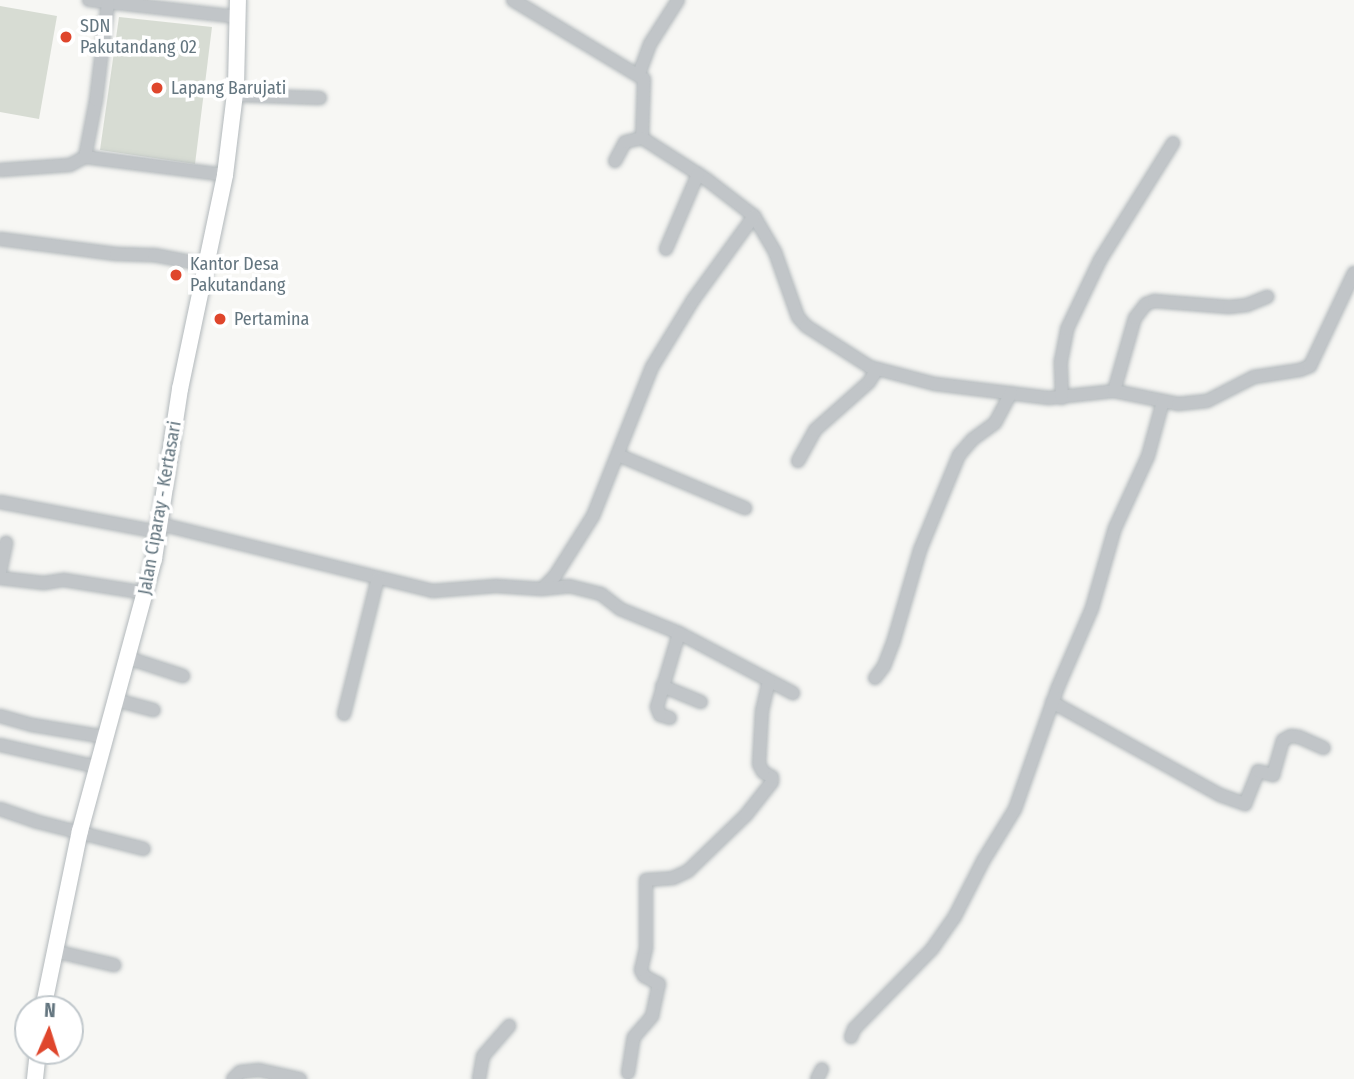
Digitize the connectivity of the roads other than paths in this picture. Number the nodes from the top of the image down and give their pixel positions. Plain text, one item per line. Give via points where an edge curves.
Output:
1 (89, 0) edge
2 (239, 0) edge
3 (513, 0) edge
4 (678, 0) edge
5 (108, 2) junction
6 (238, 17) junction
7 (639, 74) junction
8 (234, 95) junction
9 (320, 98) dead end
10 (642, 138) junction
11 (1173, 143) dead end
12 (85, 157) junction
13 (615, 161) dead end
14 (0, 170) edge
15 (698, 174) junction
16 (225, 175) junction
17 (754, 216) junction
18 (0, 239) edge
19 (666, 249) dead end
20 (207, 265) junction
21 (1354, 273) edge
22 (1267, 297) dead end
23 (877, 369) junction
24 (1114, 391) junction
25 (1011, 393) junction
26 (1062, 398) junction
27 (1163, 401) junction
28 (618, 455) junction
29 (798, 461) dead end
30 (0, 502) edge
31 (746, 508) dead end
32 (160, 528) junction
33 (6, 544) dead end
34 (0, 572) edge
35 (0, 578) edge
36 (378, 578) junction
37 (542, 589) junction
38 (146, 593) junction
39 (679, 634) junction
40 (128, 658) junction
41 (183, 676) dead end
42 (875, 678) dead end
43 (769, 681) junction
44 (662, 685) junction
45 (793, 693) dead end
46 (116, 700) junction
47 (701, 702) dead end
48 (1052, 702) junction
49 (154, 710) dead end
50 (344, 714) dead end
51 (0, 716) edge
52 (670, 718) dead end
53 (105, 737) junction
54 (0, 745) edge
55 (1324, 747) dead end
56 (98, 767) junction
57 (0, 809) edge
58 (80, 831) junction
59 (144, 849) dead end
60 (54, 951) junction
61 (114, 965) dead end
62 (46, 995) edge
63 (509, 1026) dead end
64 (851, 1037) dead end
65 (628, 1073) dead end
66 (233, 1079) edge
67 (300, 1079) edge
68 (479, 1079) edge

1 - 5 street
2 - 6 main road, Jalan Ciparay - Kertasari
3 - 7 street
4 - 7 street via 650,44
5 - 6 street
5 - 12 street
6 - 8 main road, Jalan Ciparay - Kertasari
7 - 10 street via 645,82
8 - 9 street
8 - 16 main road, Jalan Ciparay - Kertasari
10 - 13 street via 625,142
10 - 15 street
11 - 26 street via 1100,260 1067,329
12 - 14 street via 70,165
12 - 16 street
15 - 17 street
15 - 19 street
16 - 20 main road, Jalan Ciparay - Kertasari
17 - 23 street via 775,252 798,317
17 - 28 street via 693,300 652,368
18 - 20 street
20 - 32 main road, Jalan Ciparay - Kertasari via 180,389
21 - 27 street via 1310,366 1254,377 1207,401
22 - 24 street via 1229,307 1146,304 1135,318
23 - 25 street via 935,384
23 - 29 street via 869,382 815,430
24 - 26 street
24 - 27 street
25 - 26 street
25 - 42 street via 995,423 972,439 960,455 920,550 893,643
27 - 48 street via 1149,456 1115,528 1092,608
28 - 31 street
28 - 37 street via 593,516
30 - 32 street
32 - 36 street
32 - 38 main road, Jalan Ciparay - Kertasari
33 - 34 street
35 - 38 street via 44,583 64,580
36 - 37 street via 432,591 496,586
36 - 50 street
37 - 39 street via 569,586 601,594 620,609
38 - 40 main road, Jalan Ciparay - Kertasari
39 - 43 street
39 - 44 street
40 - 41 street
40 - 46 main road, Jalan Ciparay - Kertasari
43 - 45 street
43 - 65 street via 759,764 772,782 746,815 688,871 673,878 646,880 646,948 640,970 659,984 652,1016 634,1037
44 - 47 street
44 - 52 street via 657,712
46 - 49 street
46 - 53 main road, Jalan Ciparay - Kertasari
48 - 55 street via 1220,795 1245,804 1258,771 1273,775 1283,740 1299,737
48 - 64 street via 1015,809 954,918 932,949
51 - 53 street
53 - 56 main road, Jalan Ciparay - Kertasari
54 - 56 street
56 - 58 main road, Jalan Ciparay - Kertasari
57 - 58 street
58 - 59 street
58 - 60 main road, Jalan Ciparay - Kertasari
60 - 61 street
60 - 62 main road, Jalan Ciparay - Kertasari
63 - 68 street via 483,1056
66 - 67 street via 240,1072 260,1070

